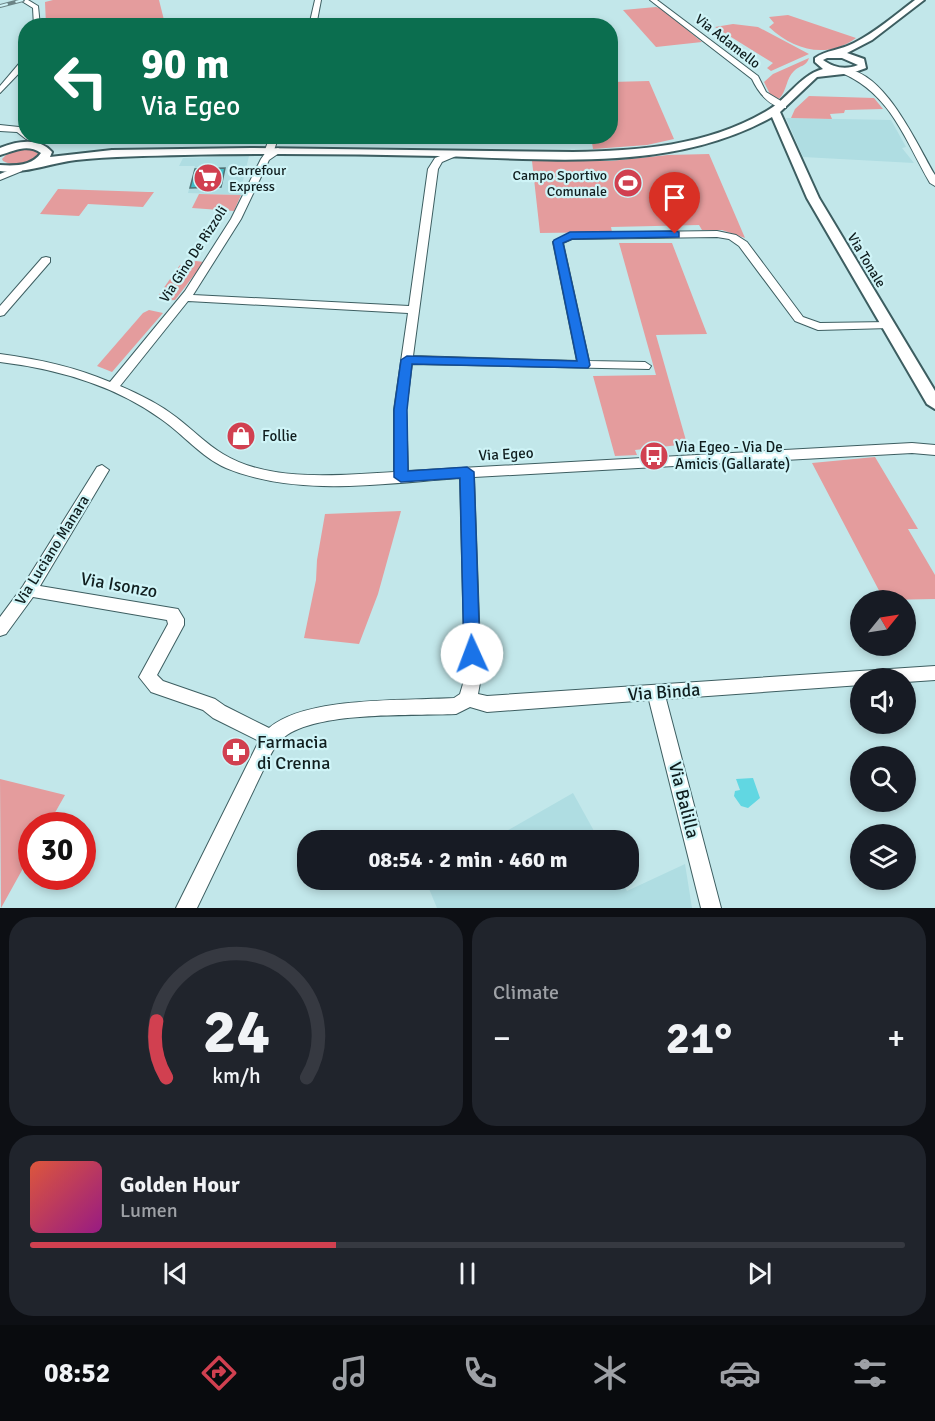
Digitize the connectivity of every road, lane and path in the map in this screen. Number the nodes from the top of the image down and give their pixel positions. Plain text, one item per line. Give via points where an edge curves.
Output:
1 (23, 0) edge
2 (318, 0) edge
3 (653, 0) edge
4 (920, 0) edge
5 (37, 18) edge
6 (314, 18) edge
7 (869, 38) junction
8 (836, 54) junction
9 (819, 62) junction
10 (859, 63) junction
11 (18, 70) edge
12 (841, 70) junction
13 (867, 80) junction
14 (0, 91) edge
15 (796, 92) junction
16 (779, 108) junction
17 (761, 119) junction
18 (784, 127) junction
19 (0, 128) edge
20 (18, 135) edge
21 (18, 144) edge
22 (18, 144) edge
23 (37, 144) edge
24 (271, 144) edge
25 (13, 147) junction
26 (45, 149) junction
27 (0, 152) edge
28 (267, 153) junction
29 (420, 153) junction
30 (453, 154) junction
31 (78, 155) junction
32 (38, 163) junction
33 (0, 168) edge
34 (19, 169) junction
35 (433, 169) junction
36 (0, 177) edge
37 (935, 183) edge
38 (46, 260) dead end
39 (185, 298) junction
40 (414, 310) junction
41 (0, 313) edge
42 (889, 325) junction
43 (0, 358) edge
44 (407, 360) junction
45 (584, 365) junction
46 (645, 366) dead end
47 (113, 386) junction
48 (935, 404) edge
49 (935, 450) edge
50 (102, 470) dead end
51 (467, 472) junction
52 (401, 477) junction
53 (29, 590) junction
54 (0, 629) edge
55 (935, 673) edge
56 (916, 674) edge
57 (850, 679) edge
58 (656, 692) junction
59 (468, 699) junction
60 (271, 738) junction
61 (186, 908) edge
62 (711, 908) edge

1 - 5 street via 36,8
2 - 6 street
3 - 16 street, Via Adamello via 754,78
4 - 7 street
7 - 8 street
7 - 10 street via 858,52
8 - 9 street via 821,56
8 - 10 street
9 - 12 street
9 - 15 street via 801,74
10 - 12 street
10 - 13 street
11 - 14 street
12 - 13 street
12 - 15 street via 812,74
13 - 37 street via 893,109
15 - 16 street
16 - 17 street
16 - 18 street, Via Tonale
17 - 18 street
17 - 30 street via 714,138 651,151 600,155
18 - 42 street, Via Tonale via 813,198
19 - 20 street
21 - 25 street
22 - 25 street
23 - 26 street
24 - 28 street, Via Gino De Rizzoli
25 - 27 street
26 - 31 street
26 - 32 street via 46,156
28 - 29 street
28 - 31 street
28 - 39 street, Via Gino De Rizzoli via 236,219
29 - 30 street
29 - 35 street
30 - 35 street via 438,160
31 - 32 street
32 - 34 street
33 - 34 street
34 - 36 street
35 - 40 street
38 - 41 street
39 - 40 street
39 - 47 street, Via Gino De Rizzoli
40 - 44 street
42 - 45 street via 818,327 799,319 743,244 732,237 570,236 558,242
42 - 48 street, Via Tonale
43 - 47 street, Via Egeo via 63,368
44 - 45 street
44 - 52 street via 400,410
45 - 46 street
47 - 52 street, Via Egeo via 157,410 220,459 245,468 318,481
49 - 51 street, Via Egeo via 912,448
50 - 53 street, Via Luciano Manara
51 - 52 street, Via Egeo
51 - 59 street via 473,677
53 - 54 street, Via Luciano Manara
53 - 60 street, Via Isonzo via 172,614 176,625 147,677 151,683 209,704
55 - 56 street
57 - 58 street, Via Binda
58 - 59 street, Via Binda via 487,704
58 - 62 street, Via Balilla
59 - 60 street via 456,706 329,713 293,723
60 - 61 street

